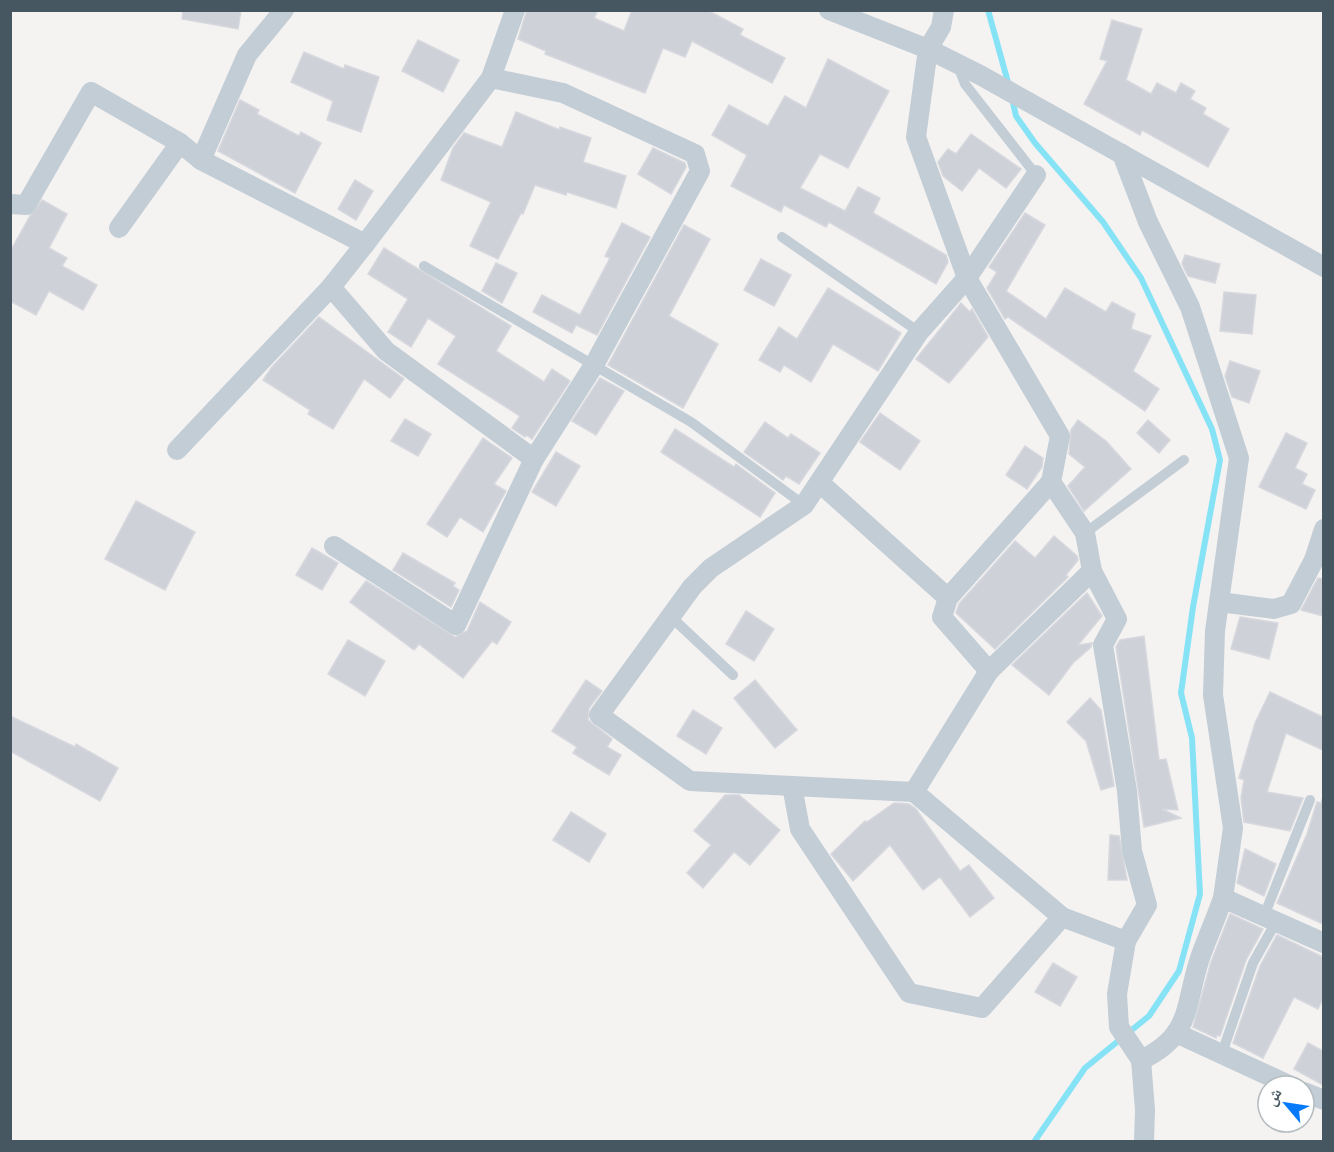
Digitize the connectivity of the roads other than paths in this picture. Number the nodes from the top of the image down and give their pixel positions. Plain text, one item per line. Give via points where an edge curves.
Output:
1 (284, 10) edge
2 (515, 10) edge
3 (829, 10) edge
4 (944, 10) edge
5 (928, 49) junction
6 (957, 64) junction
7 (492, 78) junction
8 (180, 143) junction
9 (1122, 154) junction
10 (201, 160) junction
11 (1036, 175) joint
12 (10, 204) edge
13 (119, 228) dead end
14 (782, 237) dead end
15 (365, 244) junction
16 (424, 266) dead end
17 (1323, 267) edge
18 (967, 278) junction
19 (331, 286) junction
20 (919, 332) junction
21 (594, 365) junction
22 (177, 450) dead end
23 (534, 459) junction
24 (1184, 460) dead end
25 (1051, 482) junction
26 (820, 483) junction
27 (804, 505) junction
28 (1323, 529) edge
29 (1085, 533) junction
30 (334, 546) dead end
31 (1092, 571) junction
32 (948, 598) junction
33 (1219, 602) junction
34 (669, 615) junction
35 (989, 671) junction
36 (733, 675) dead end
37 (792, 786) junction
38 (914, 792) junction
39 (1310, 800) dead end
40 (1223, 898) junction
41 (1062, 917) junction
42 (1270, 919) junction
43 (1125, 941) junction
44 (1323, 943) edge
45 (1176, 1033) junction
46 (1137, 1054) junction
47 (1221, 1056) junction
48 (1263, 1074) edge
49 (1144, 1142) edge

1 - 10 street via 247,55
2 - 7 street
3 - 5 street
4 - 5 street
5 - 6 street
5 - 18 street via 916,137
6 - 9 street
6 - 11 lane via 965,84
7 - 15 street
7 - 21 street via 563,93 695,154 699,171
8 - 10 street
8 - 12 street via 91,92 26,205
8 - 13 street
9 - 17 street
9 - 33 street via 1148,222 1190,307 1239,458
10 - 15 street
11 - 18 street
14 - 20 lane
15 - 19 street
16 - 21 lane
18 - 20 street
18 - 25 street via 1060,436
19 - 22 street
19 - 23 street via 386,351
20 - 26 street
21 - 23 street
21 - 27 lane via 691,422
23 - 30 street via 456,625
24 - 29 lane
25 - 29 street
25 - 32 street
26 - 27 street
26 - 32 street
27 - 34 street via 711,568
28 - 33 street via 1314,560 1291,604 1274,609
29 - 31 street
31 - 35 street
31 - 43 street via 1117,619 1103,645 1127,792 1132,851 1147,905
32 - 35 street via 942,616
33 - 40 street via 1213,695 1233,828
34 - 36 lane
34 - 37 street via 598,715 690,781
35 - 38 street
37 - 38 street
37 - 41 street via 800,829 909,993 982,1008
38 - 41 street
39 - 42 lane
40 - 42 street
40 - 45 street via 1200,959 1186,1014
41 - 43 street
42 - 44 street
42 - 47 lane
43 - 46 street via 1117,994 1119,1027
45 - 46 street via 1163,1049
45 - 47 street
46 - 49 street via 1145,1110
47 - 48 street

